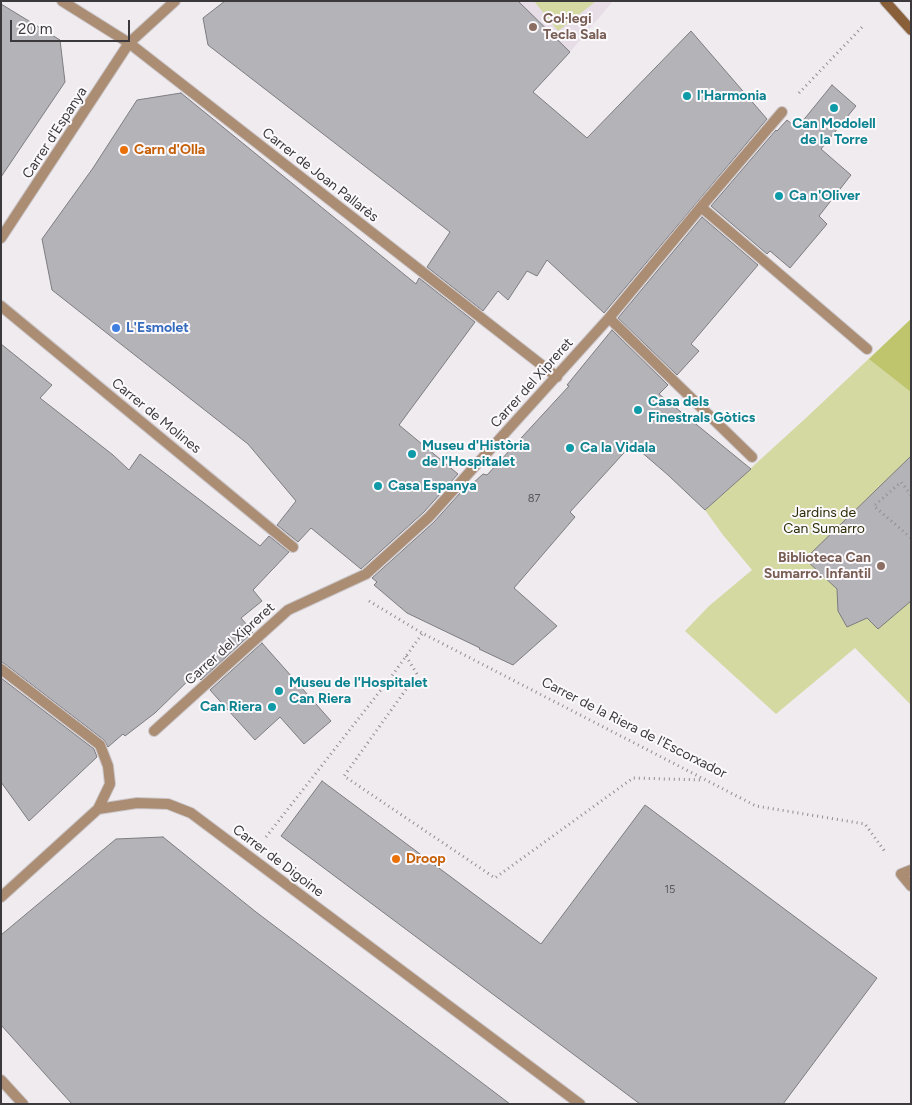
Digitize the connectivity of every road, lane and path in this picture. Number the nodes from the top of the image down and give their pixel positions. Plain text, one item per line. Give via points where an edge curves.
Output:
1 (62, 1) edge
2 (175, 1) edge
3 (885, 1) edge
4 (864, 25) dead end
5 (911, 30) edge
6 (129, 43) junction
7 (782, 112) joint
8 (701, 206) junction
9 (1, 238) edge
10 (1, 306) edge
11 (609, 318) junction
12 (867, 349) dead end
13 (557, 377) junction
14 (752, 457) dead end
15 (911, 495) edge
16 (911, 538) edge
17 (293, 547) dead end
18 (341, 584) junction
19 (422, 633) junction
20 (406, 656) junction
21 (1, 669) edge
22 (154, 732) dead end
23 (704, 780) junction
24 (98, 809) junction
25 (251, 858) junction
26 (906, 872) edge
27 (911, 886) edge
28 (1, 897) edge
29 (1, 1080) edge
30 (23, 1104) edge
31 (580, 1104) edge

1 - 6 street, Carrer de Joan Pallarès
2 - 6 street, Carrer d'Espanya
3 - 5 street
4 - 7 path
6 - 9 street, Carrer d'Espanya
6 - 13 street, Carrer de Joan Pallarès
7 - 8 street, Carrer del Xipreret
8 - 11 street, Carrer del Xipreret
8 - 12 street
10 - 17 street, Carrer de Molines
11 - 13 street, Carrer del Xipreret
11 - 14 street
13 - 18 street, Carrer del Xipreret via 429,516 366,574
15 - 16 path via 901,482 874,506
18 - 19 path, Carrer de la Riera de l'Escorxador
18 - 22 street, Carrer del Xipreret via 288,610
19 - 20 path
19 - 23 path, Carrer de la Riera de l'Escorxador
20 - 23 path via 417,674 344,776 495,878 633,778
20 - 25 path
21 - 24 street via 100,745 108,766 110,784
23 - 26 path, Carrer de la Riera de l'Escorxador via 756,806 865,824
24 - 25 street, Carrer de Digoine via 137,803 168,804 191,813
24 - 28 street
25 - 31 street, Carrer de Digoine
26 - 27 street
29 - 30 street

